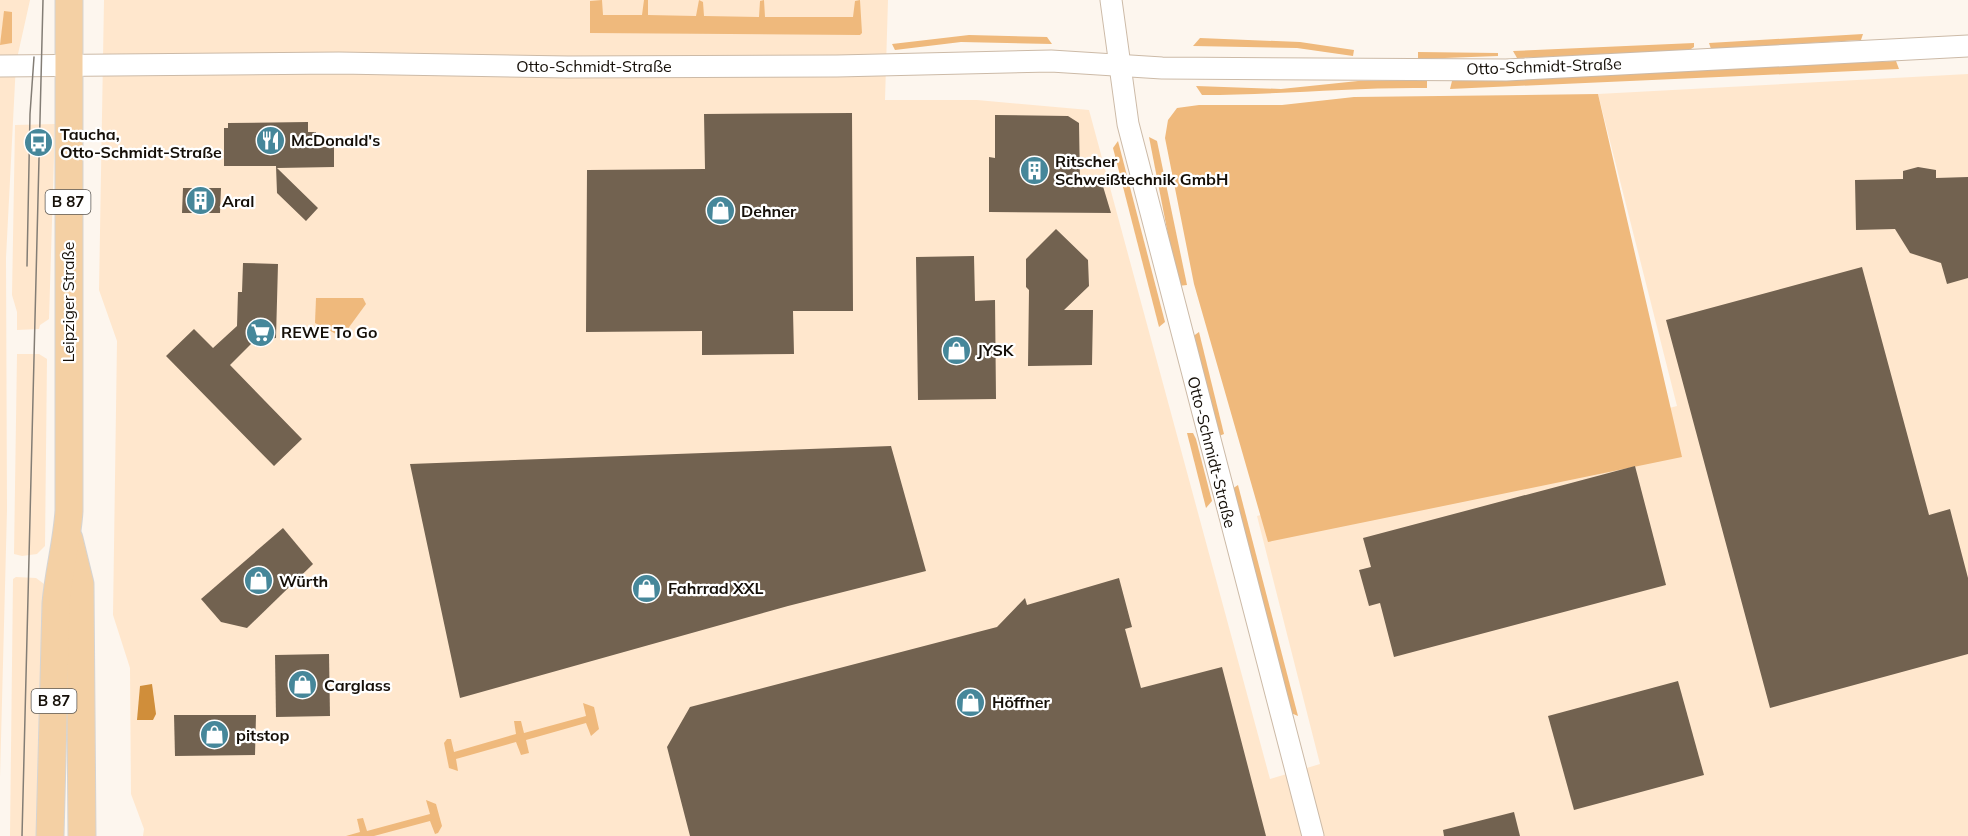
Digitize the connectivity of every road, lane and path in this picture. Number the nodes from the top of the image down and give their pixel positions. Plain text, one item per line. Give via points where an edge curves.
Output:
1 (69, 0) edge
2 (1111, 0) edge
3 (1968, 46) edge
4 (1120, 65) junction
5 (0, 66) edge
6 (68, 66) junction
7 (68, 532) junction
8 (50, 836) edge
9 (82, 836) edge
10 (1312, 836) edge

1 - 6 main road, Leipziger Straße / B 87
2 - 4 street
3 - 4 street, Otto-Schmidt-Straße via 1506,70
4 - 6 street, Otto-Schmidt-Straße via 1028,61 825,66
4 - 10 street, Otto-Schmidt-Straße via 1131,135
5 - 6 street, Otto-Schmidt-Straße
6 - 7 main road, Leipziger Straße / B 87
7 - 8 main road, Leipziger Straße / B 87 via 59,567 56,603
7 - 9 main road, Leipziger Straße / B 87 via 80,584

